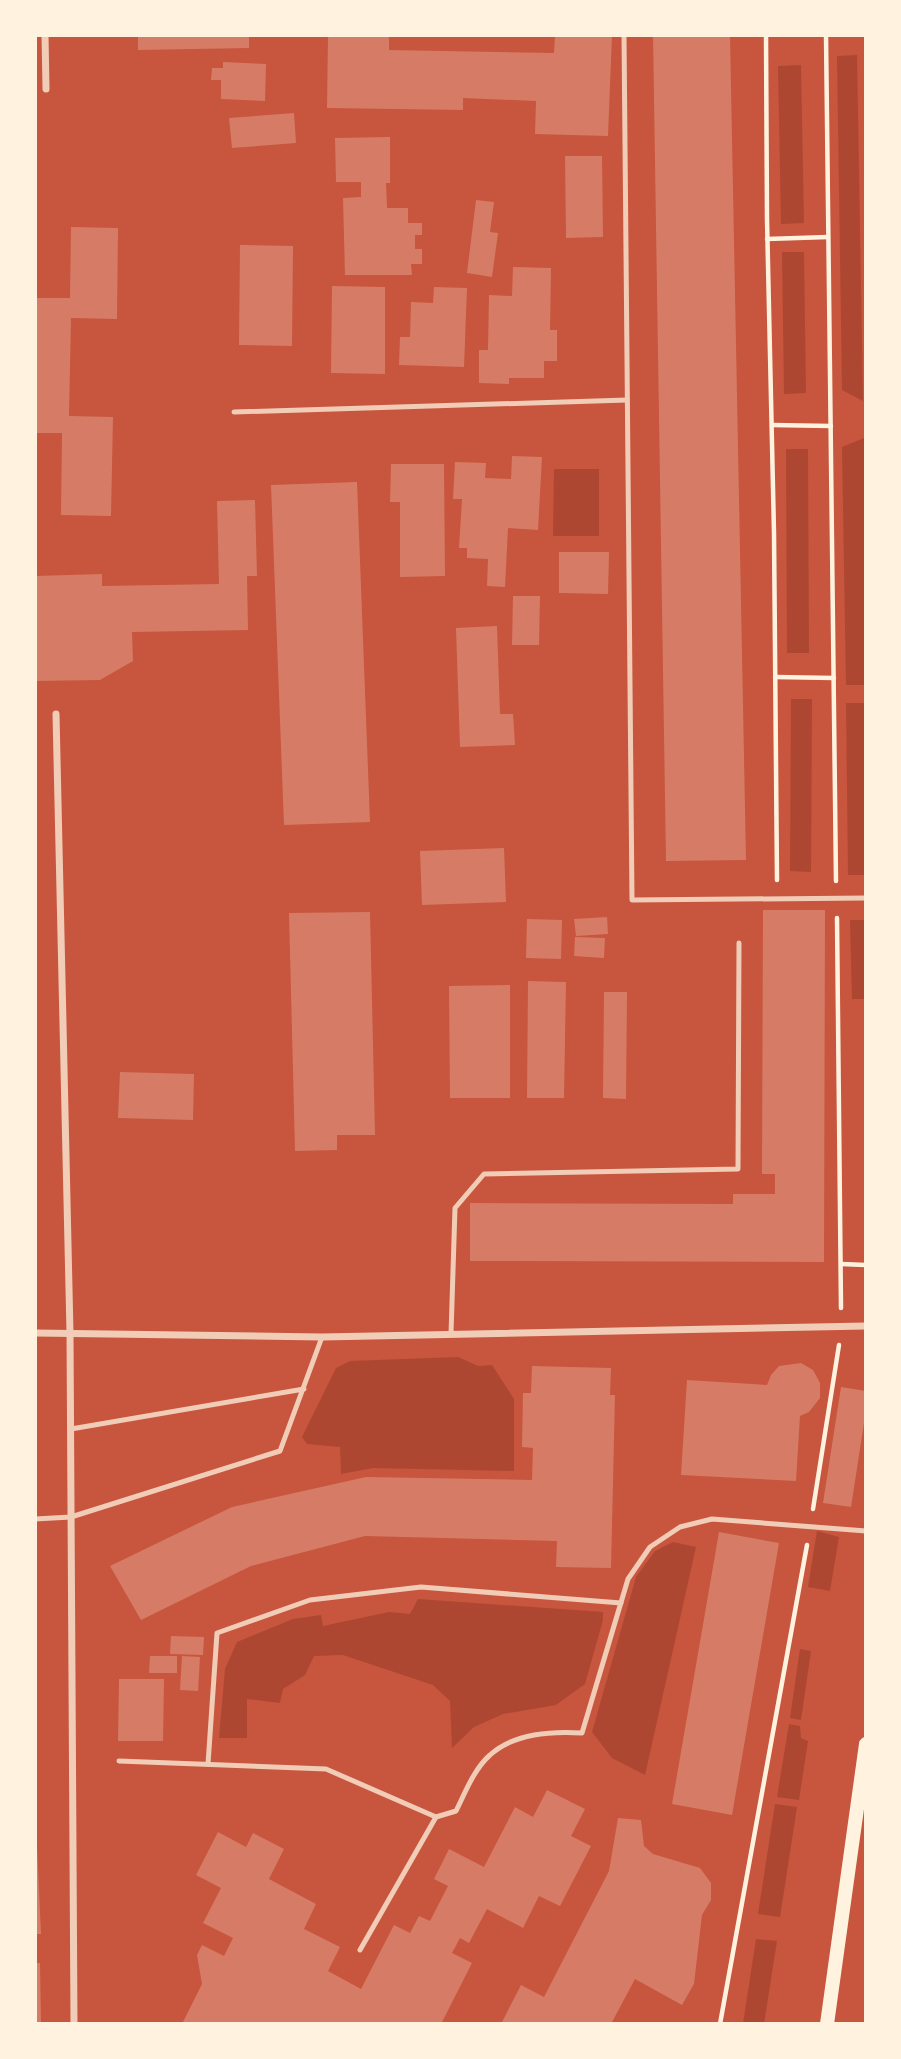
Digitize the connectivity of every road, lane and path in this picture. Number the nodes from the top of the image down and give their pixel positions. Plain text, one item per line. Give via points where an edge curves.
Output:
1 (46, 35) edge
2 (624, 35) edge
3 (766, 35) edge
4 (826, 35) edge
5 (46, 89) dead end
6 (828, 237) junction
7 (767, 239) junction
8 (628, 400) junction
9 (234, 412) dead end
10 (772, 425) junction
11 (831, 426) junction
12 (775, 677) junction
13 (834, 678) junction
14 (56, 714) dead end
15 (836, 898) junction
16 (866, 898) edge
17 (777, 899) junction
18 (739, 943) dead end
19 (841, 1264) junction
20 (866, 1265) edge
21 (842, 1326) junction
22 (866, 1326) edge
23 (70, 1333) junction
24 (35, 1334) edge
25 (451, 1334) junction
26 (322, 1337) junction
27 (304, 1389) junction
28 (71, 1429) junction
29 (71, 1517) junction
30 (35, 1519) edge
31 (811, 1527) junction
32 (866, 1531) edge
33 (621, 1602) junction
34 (866, 1744) edge
35 (119, 1761) dead end
36 (208, 1765) junction
37 (436, 1817) junction
38 (360, 1950) dead end
39 (74, 2024) edge
40 (720, 2024) edge
41 (827, 2024) edge

1 - 5 street
2 - 8 lane
3 - 7 path
4 - 6 path
6 - 7 path
6 - 11 path
7 - 10 path
8 - 9 lane
8 - 17 lane via 632,900
10 - 11 path
10 - 12 path
11 - 13 path
12 - 13 path
12 - 17 path
13 - 15 path
14 - 23 street
15 - 16 lane
15 - 17 lane
15 - 19 path
18 - 25 lane via 737,1169 484,1174 455,1208
19 - 20 path
19 - 21 path
21 - 22 street
21 - 25 street
21 - 31 path
23 - 24 street
23 - 26 street
23 - 28 street
25 - 26 street
26 - 27 lane
27 - 28 lane
27 - 29 lane via 280,1451
28 - 29 street
29 - 30 lane
29 - 39 street
31 - 32 lane
31 - 33 lane via 712,1518 680,1527 650,1547 628,1579
31 - 40 path
33 - 36 lane via 421,1587 310,1600 217,1633
33 - 37 lane via 582,1733 555,1731 516,1739 489,1755 456,1811
34 - 41 main road
35 - 36 lane
36 - 37 lane via 326,1769
37 - 38 lane

